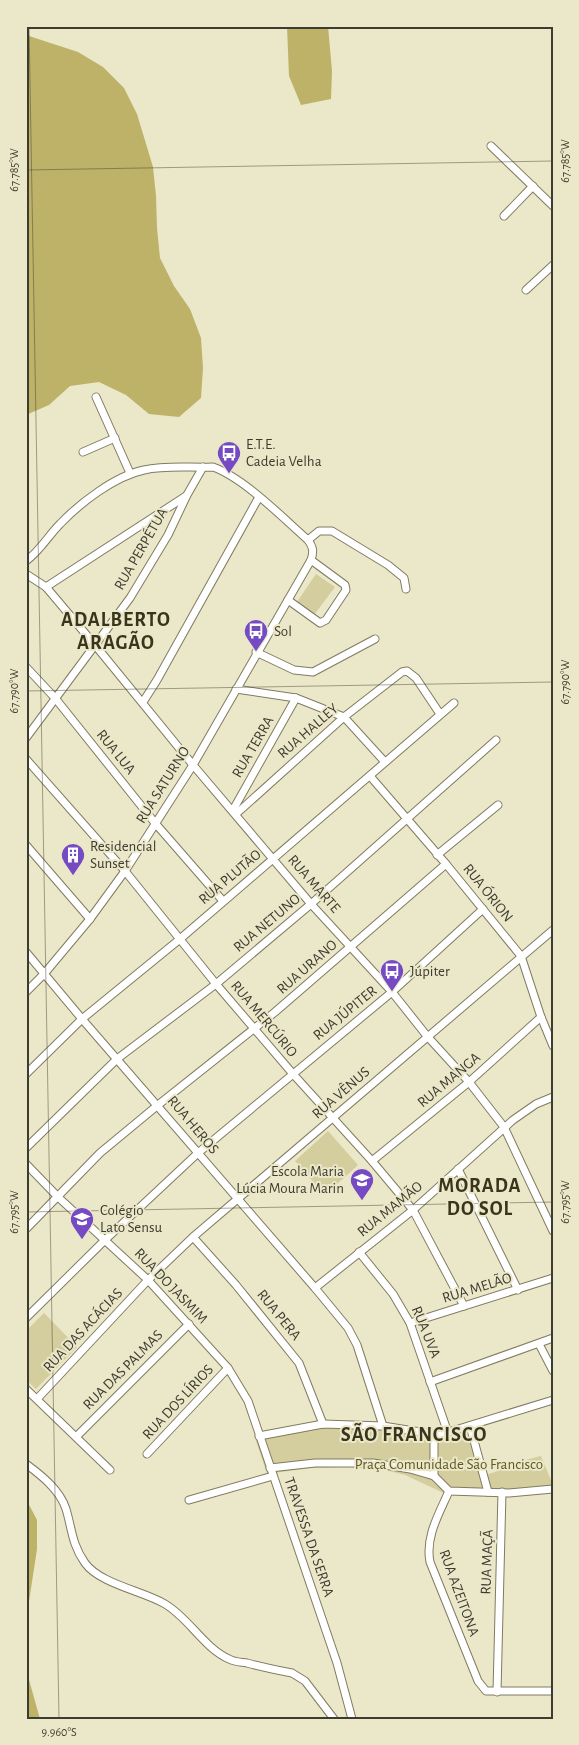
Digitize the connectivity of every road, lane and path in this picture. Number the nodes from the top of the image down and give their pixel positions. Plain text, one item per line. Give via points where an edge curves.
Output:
1 (491, 146) dead end
2 (533, 186) junction
3 (553, 206) edge
4 (504, 216) dead end
5 (553, 266) edge
6 (526, 290) dead end
7 (96, 397) dead end
8 (115, 438) junction
9 (83, 452) dead end
10 (203, 467) junction
11 (130, 473) junction
12 (187, 495) junction
13 (260, 497) junction
14 (308, 540) junction
15 (311, 560) junction
16 (26, 561) edge
17 (26, 574) edge
18 (46, 588) junction
19 (406, 589) dead end
20 (288, 600) junction
21 (375, 639) dead end
22 (95, 645) junction
23 (256, 652) junction
24 (26, 668) edge
25 (236, 689) junction
26 (56, 698) junction
27 (296, 698) junction
28 (142, 702) junction
29 (454, 703) dead end
30 (440, 714) junction
31 (344, 717) junction
32 (26, 738) edge
33 (496, 740) dead end
34 (26, 759) edge
35 (385, 762) junction
36 (193, 765) junction
37 (370, 776) junction
38 (498, 805) dead end
39 (234, 812) junction
40 (407, 819) junction
41 (155, 823) junction
42 (26, 845) edge
43 (437, 855) junction
44 (274, 859) junction
45 (446, 864) junction
46 (125, 871) junction
47 (224, 901) junction
48 (311, 904) junction
49 (482, 909) junction
50 (90, 920) junction
51 (553, 930) edge
52 (180, 939) junction
53 (351, 947) junction
54 (26, 952) edge
55 (521, 956) junction
56 (44, 974) junction
57 (216, 984) junction
58 (26, 992) edge
59 (392, 992) junction
60 (541, 1017) junction
61 (82, 1019) junction
62 (255, 1028) junction
63 (427, 1036) junction
64 (553, 1046) edge
65 (117, 1059) junction
66 (26, 1074) edge
67 (293, 1074) junction
68 (469, 1082) junction
69 (553, 1097) edge
70 (158, 1105) junction
71 (333, 1119) junction
72 (504, 1127) junction
73 (26, 1148) edge
74 (198, 1152) junction
75 (372, 1161) junction
76 (26, 1164) edge
77 (458, 1169) junction
78 (58, 1197) junction
79 (237, 1199) junction
80 (413, 1210) junction
81 (26, 1229) edge
82 (553, 1231) edge
83 (193, 1237) junction
84 (106, 1239) junction
85 (359, 1252) junction
86 (553, 1278) edge
87 (148, 1280) junction
88 (315, 1288) junction
89 (518, 1290) junction
90 (464, 1306) junction
91 (26, 1318) edge
92 (410, 1323) junction
93 (189, 1324) junction
94 (553, 1338) edge
95 (539, 1344) junction
96 (228, 1368) junction
97 (553, 1371) edge
98 (430, 1382) junction
99 (26, 1389) edge
100 (37, 1399) junction
101 (553, 1400) edge
102 (324, 1424) junction
103 (383, 1426) junction
104 (470, 1426) junction
105 (448, 1433) junction
106 (434, 1434) junction
107 (77, 1436) junction
108 (259, 1436) junction
109 (147, 1454) dead end
110 (26, 1464) edge
111 (270, 1468) junction
112 (110, 1470) dead end
113 (273, 1476) junction
114 (434, 1476) junction
115 (553, 1489) edge
116 (449, 1491) junction
117 (488, 1492) junction
118 (502, 1492) junction
119 (189, 1500) dead end
120 (553, 1691) edge
121 (497, 1692) junction
122 (334, 1719) edge
123 (352, 1719) edge

1 - 2 street
2 - 3 street
2 - 4 street
5 - 6 street
7 - 8 street
8 - 9 street
8 - 11 street
10 - 11 street
10 - 12 street, RUA PERPÉTUA
10 - 13 street via 221,470
11 - 16 street via 82,505
12 - 18 street
12 - 22 street, RUA PERPÉTUA via 168,536 143,577
13 - 14 street
13 - 28 street
14 - 15 street, RUA SATURNO via 313,548
14 - 19 street via 319,531 332,532 388,564 405,580
15 - 20 street, RUA SATURNO
15 - 20 street via 346,586 346,590 326,620 320,623
17 - 18 street, RUA MARTE
18 - 22 street, RUA MARTE
20 - 23 street, RUA SATURNO
21 - 23 street via 313,672 294,670
22 - 26 street, RUA PERPÉTUA
22 - 28 street, RUA MARTE
23 - 25 street, RUA SATURNO
24 - 26 street, RUA LUA
25 - 27 street
25 - 36 street, RUA SATURNO
26 - 32 street, RUA PERPÉTUA
26 - 41 street, RUA LUA
27 - 31 street
27 - 39 street, RUA TERRA
28 - 36 street, RUA MARTE
29 - 30 street, RUA PLUTÃO
30 - 31 street, RUA HALLEY via 416,678 407,671
30 - 35 street, RUA PLUTÃO
31 - 35 street
31 - 39 street, RUA HALLEY
33 - 40 street, RUA NETUNO
34 - 46 street, RUA MERCÚRIO
35 - 37 street, RUA PLUTÃO
36 - 39 street, RUA MARTE
36 - 41 street, RUA SATURNO
37 - 40 street, RUA ÓRION
37 - 44 street, RUA PLUTÃO
38 - 43 street
39 - 44 street, RUA MARTE
40 - 43 street, RUA ÓRION
40 - 48 street, RUA NETUNO
41 - 46 street, RUA SATURNO
41 - 47 street, RUA LUA
42 - 50 street
43 - 45 street, RUA ÓRION
44 - 47 street, RUA PLUTÃO
44 - 48 street, RUA MARTE
45 - 49 street, RUA ÓRION
45 - 53 street, RUA URANO
46 - 50 street, RUA SATURNO
46 - 52 street, RUA MERCÚRIO
47 - 52 street, RUA PLUTÃO
48 - 53 street, RUA MARTE
48 - 57 street, RUA NETUNO
49 - 55 street, RUA ÓRION
49 - 59 street, RUA JÚPITER
50 - 56 street, RUA SATURNO
51 - 55 street, RUA VÊNUS
52 - 57 street, RUA MERCÚRIO
52 - 61 street, RUA PLUTÃO
53 - 59 street, RUA MARTE
53 - 62 street, RUA URANO
54 - 56 street, RUA HEROS
55 - 60 street, RUA ÓRION
55 - 63 street, RUA VÊNUS
56 - 58 street, RUA SATURNO
56 - 61 street, RUA HEROS
57 - 62 street, RUA MERCÚRIO
57 - 65 street, RUA NETUNO
59 - 63 street, RUA MARTE
59 - 67 street, RUA JÚPITER
60 - 64 street, RUA ÓRION
60 - 68 street, RUA MANGA
61 - 65 street, RUA HEROS
61 - 66 street, RUA PLUTÃO
62 - 67 street, RUA MERCÚRIO
62 - 70 street, RUA URANO
63 - 68 street, RUA MARTE
63 - 71 street, RUA VÊNUS
65 - 70 street, RUA HEROS
65 - 73 street, RUA NETUNO
67 - 71 street, RUA MERCÚRIO
67 - 74 street, RUA JÚPITER
68 - 72 street, RUA MARTE
68 - 75 street, RUA MANGA
69 - 72 street, RUA MAMÃO via 522,1113
70 - 74 street, RUA HEROS
70 - 78 street, RUA URANO via 100,1153
71 - 75 street, RUA MERCÚRIO
71 - 79 street, RUA VÊNUS
72 - 77 street, RUA MAMÃO
72 - 82 street, RUA MARTE
74 - 79 street, RUA HEROS
74 - 84 street, RUA JÚPITER
75 - 80 street, RUA MERCÚRIO
76 - 78 street, RUA DO JASMIM
77 - 80 street, RUA MAMÃO
77 - 89 street
78 - 81 street, RUA URANO
78 - 84 street, RUA DO JASMIM
79 - 83 street, RUA VÊNUS
79 - 88 street, RUA HEROS
80 - 85 street, RUA MAMÃO
80 - 90 street, RUA MERCÚRIO
83 - 87 street, RUA VÊNUS
83 - 102 street, RUA PERA via 299,1363
84 - 87 street, RUA DO JASMIM
84 - 91 street, RUA JÚPITER
85 - 88 street, RUA MAMÃO
85 - 92 street, RUA UVA via 393,1294
86 - 89 street, RUA MELÃO
87 - 93 street, RUA DO JASMIM
87 - 100 street, RUA DAS ACÁCIAS
88 - 103 street, RUA HEROS via 348,1328 357,1345
89 - 90 street, RUA MELÃO
90 - 92 street, RUA MELÃO
92 - 98 street, RUA UVA
93 - 96 street, RUA DO JASMIM
93 - 107 street, RUA DAS PALMAS
94 - 95 street
95 - 97 street
95 - 98 street
96 - 108 street, TRAVESSA DA SERRA via 248,1401
96 - 109 street, RUA DOS LÍRIOS
98 - 105 street, RUA UVA
99 - 100 street
100 - 107 street
101 - 104 street
102 - 103 street
102 - 108 street
103 - 106 street
104 - 105 street
104 - 117 street
105 - 106 street
106 - 114 street
107 - 112 street
108 - 111 street, TRAVESSA DA SERRA
110 - 122 street via 51,1485 61,1499 76,1547 94,1572 160,1601 228,1659 299,1677
111 - 113 street, TRAVESSA DA SERRA
111 - 114 street via 315,1463 373,1463
113 - 119 street
113 - 123 street, TRAVESSA DA SERRA via 334,1654
114 - 116 street
115 - 118 street
116 - 117 street
116 - 121 street, RUA AZEITONA via 429,1540 430,1562 478,1681 486,1691
117 - 118 street
118 - 121 street, RUA MAÇÃ
120 - 121 street

